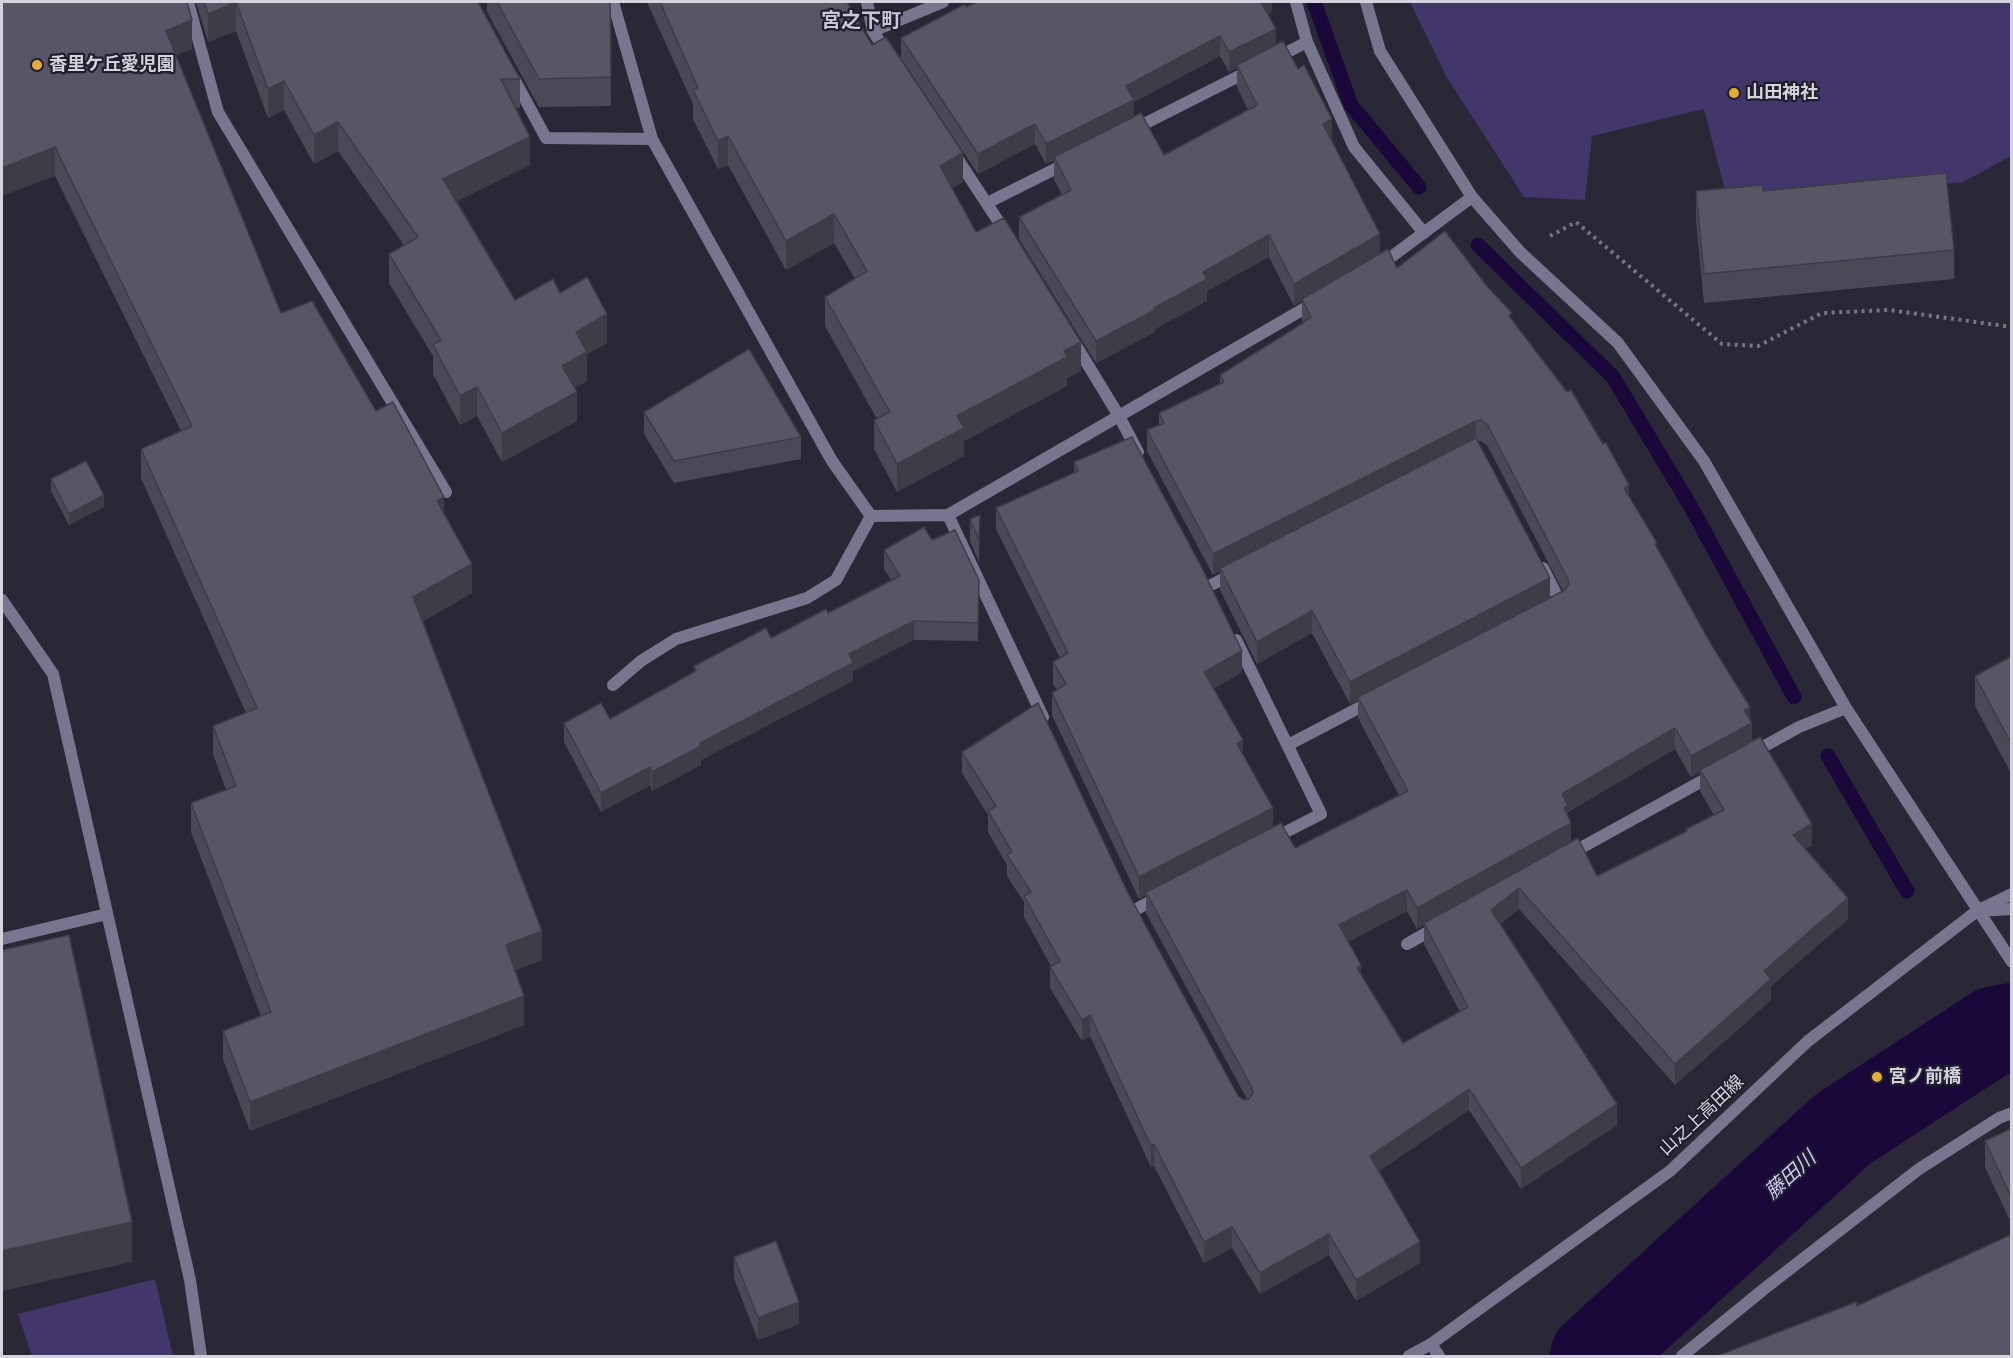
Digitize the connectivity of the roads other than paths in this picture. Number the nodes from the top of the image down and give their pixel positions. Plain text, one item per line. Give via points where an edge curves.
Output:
1 (188, 2) edge
2 (613, 2) edge
3 (867, 2) edge
4 (943, 2) edge
5 (1296, 2) edge
6 (1366, 2) edge
7 (873, 32) junction
8 (1307, 42) junction
9 (892, 60) edge
10 (506, 65) edge
11 (1126, 133) edge
12 (652, 139) junction
13 (949, 146) edge
14 (1083, 155) edge
15 (1472, 197) junction
16 (987, 203) junction
17 (1424, 233) junction
18 (1012, 244) edge
19 (1373, 269) edge
20 (1322, 299) edge
21 (1069, 335) edge
22 (1119, 416) junction
23 (1146, 466) edge
24 (446, 492) dead end
25 (948, 514) junction
26 (871, 516) junction
27 (1540, 562) edge
28 (1251, 565) edge
29 (1209, 587) edge
30 (2, 600) edge
31 (1540, 614) edge
32 (1230, 629) edge
33 (613, 685) dead end
34 (1383, 696) edge
35 (1846, 708) junction
36 (1049, 728) edge
37 (1288, 745) junction
38 (1259, 846) edge
39 (1562, 858) edge
40 (1176, 888) edge
41 (2012, 894) edge
42 (1135, 909) edge
43 (2012, 909) edge
44 (1977, 911) junction
45 (107, 914) junction
46 (1448, 921) edge
47 (2, 939) edge
48 (1407, 944) dead end
49 (2012, 962) edge
50 (2012, 1113) edge
51 (1431, 1344) junction
52 (201, 1356) edge
53 (1409, 1356) edge
54 (1439, 1356) edge
55 (1682, 1356) edge

1 - 24 street via 218,112
2 - 12 street
3 - 7 street
4 - 7 street
5 - 8 street
6 - 15 street via 1380,51
7 - 9 street
8 - 11 street
8 - 17 street via 1354,147
10 - 12 street via 546,138
12 - 26 street via 832,461
13 - 16 street
14 - 16 street
15 - 17 street
15 - 35 street via 1520,252 1618,343 1704,460
16 - 18 street
17 - 19 street
20 - 22 street
21 - 22 street
22 - 23 street
22 - 25 street
25 - 26 street
25 - 36 street
26 - 33 street via 836,580 807,598 676,639
27 - 31 street via 1561,603
28 - 29 street
30 - 45 street via 54,674
32 - 37 street
34 - 37 street
35 - 39 street via 1799,727
35 - 44 street
37 - 38 street via 1322,814
40 - 42 street
41 - 44 street, 山之上高田線
43 - 44 street
44 - 49 street
44 - 51 street, 山之上高田線 via 1808,1041 1670,1171
45 - 47 street
45 - 52 street via 190,1280
46 - 48 street
50 - 55 street via 1919,1169
51 - 53 street, 山之上高田線
51 - 54 street

